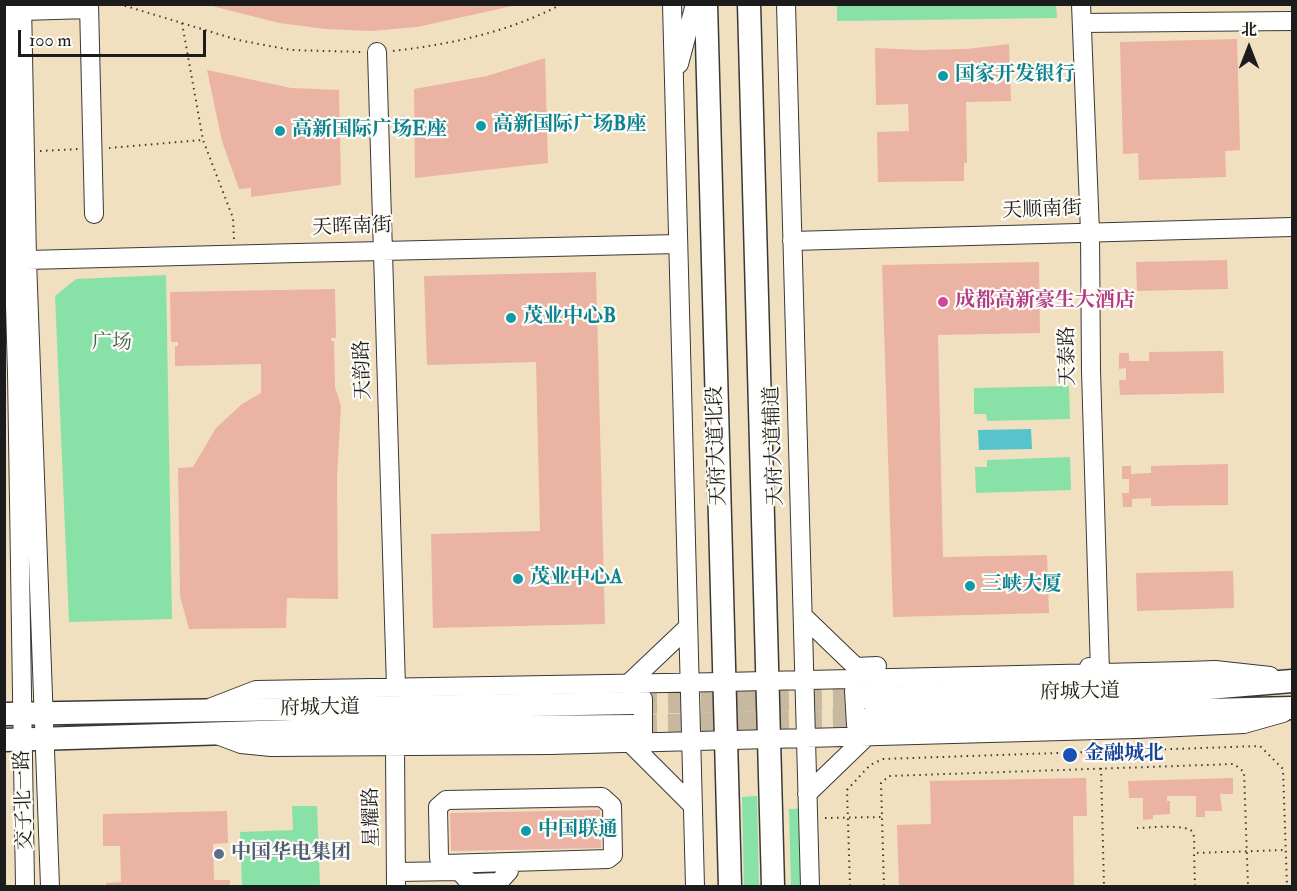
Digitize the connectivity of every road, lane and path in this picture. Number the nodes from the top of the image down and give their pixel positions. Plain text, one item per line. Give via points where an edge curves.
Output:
1 (119, 4) edge
2 (562, 4) edge
3 (672, 4) edge
4 (695, 4) edge
5 (706, 4) edge
6 (749, 4) edge
7 (786, 4) edge
8 (1081, 4) edge
9 (17, 7) edge
10 (89, 7) edge
11 (1293, 21) edge
12 (182, 22) junction
13 (1082, 23) junction
14 (377, 52) junction
15 (674, 83) junction
16 (13, 130) edge
17 (203, 140) junction
18 (92, 149) junction
19 (25, 151) junction
20 (94, 214) dead end
21 (1293, 227) edge
22 (1090, 232) junction
23 (792, 241) junction
24 (678, 244) junction
25 (383, 249) junction
26 (235, 255) junction
27 (27, 260) junction
28 (17, 374) edge
29 (12, 520) edge
30 (802, 616) junction
31 (688, 627) junction
32 (1100, 672) junction
33 (804, 680) junction
34 (1293, 680) edge
35 (767, 681) junction
36 (690, 682) junction
37 (724, 682) junction
38 (396, 687) junction
39 (868, 708) junction
40 (1293, 709) edge
41 (205, 710) junction
42 (13, 713) edge
43 (44, 713) junction
44 (632, 714) junction
45 (215, 734) junction
46 (45, 739) junction
47 (806, 739) junction
48 (13, 740) edge
49 (726, 740) junction
50 (769, 740) junction
51 (691, 741) junction
52 (395, 747) junction
53 (1101, 768) junction
54 (807, 794) junction
55 (693, 806) junction
56 (882, 817) junction
57 (825, 818) dead end
58 (848, 818) junction
59 (1137, 828) dead end
60 (1286, 850) junction
61 (1247, 851) junction
62 (1194, 853) junction
63 (509, 862) junction
64 (445, 868) junction
65 (396, 879) edge
66 (484, 885) edge
67 (25, 886) edge
68 (50, 886) edge
69 (695, 886) edge
70 (730, 886) edge
71 (773, 886) edge
72 (810, 886) edge
73 (850, 886) edge
74 (884, 886) edge
75 (1104, 886) edge
76 (1195, 886) edge
77 (1248, 886) edge
78 (1287, 886) edge

1 - 12 path
2 - 14 path via 536,18 462,41
3 - 15 street
4 - 15 street
5 - 37 main road, 天府大道北段
6 - 35 main road
7 - 23 street, 天府大道辅道
8 - 13 street, 天泰路
9 - 10 street
9 - 16 street
10 - 18 street
11 - 13 street
12 - 14 path via 238,40 291,50
12 - 17 path
13 - 22 street, 天泰路
14 - 25 street, 天韵路
15 - 24 street
16 - 19 street
16 - 28 street
17 - 18 path
17 - 26 path via 233,218
18 - 19 path
18 - 20 street
19 - 27 street
21 - 22 street, 天顺南街
22 - 23 street, 天顺南街
22 - 32 street, 天泰路
23 - 30 street, 天府大道辅道
24 - 25 street, 天晖南街
24 - 31 street
25 - 26 street, 天晖南街
25 - 38 street, 天韵路
26 - 27 street, 天晖南街
27 - 28 street
28 - 29 street, 交子北一路
28 - 43 street, 交子北一路
29 - 42 street, 交子北一路
30 - 32 street via 856,667 1077,661
30 - 33 street, 天府大道辅道
31 - 36 street
31 - 44 street
32 - 34 street via 1215,670
32 - 39 street
33 - 35 street
33 - 39 street
33 - 47 street, 天府大道辅道
34 - 39 main road, 府城大道
35 - 37 street
35 - 50 main road
36 - 37 street
36 - 44 street
36 - 51 street
37 - 49 main road, 天府大道北段
38 - 41 street via 256,690
38 - 44 street
39 - 40 main road, 府城大道
39 - 47 street
39 - 54 street
41 - 43 main road, 府城大道
41 - 44 main road, 府城大道
42 - 43 main road, 府城大道
42 - 48 street, 交子北一路
43 - 46 street, 交子北一路
44 - 45 main road, 府城大道
44 - 51 street
44 - 52 street
44 - 55 street
45 - 46 main road, 府城大道
45 - 52 street via 241,744 271,747
46 - 48 main road, 府城大道
46 - 68 street, 交子北一路
47 - 50 street
47 - 54 street, 天府大道辅道
48 - 67 street, 交子北一路
49 - 50 street
49 - 51 street
49 - 70 main road, 天府大道北段
50 - 71 main road
51 - 55 street
52 - 65 street, 星耀路
53 - 56 path via 888,776 881,783
53 - 61 path via 1234,764 1244,772
53 - 75 path
54 - 72 street, 天府大道辅道
55 - 69 street
56 - 58 path
56 - 74 path
57 - 58 path
58 - 60 path via 847,790 870,765 883,759 1260,747 1283,769
58 - 73 path
59 - 62 path via 1190,829
60 - 61 path
60 - 78 path
61 - 62 path
61 - 77 path
62 - 76 path
63 - 64 street
63 - 64 street via 609,859 613,855 612,806 602,797 446,800 438,807 439,858
63 - 66 street via 509,871 499,882
64 - 65 street
64 - 66 street via 459,871 470,883

